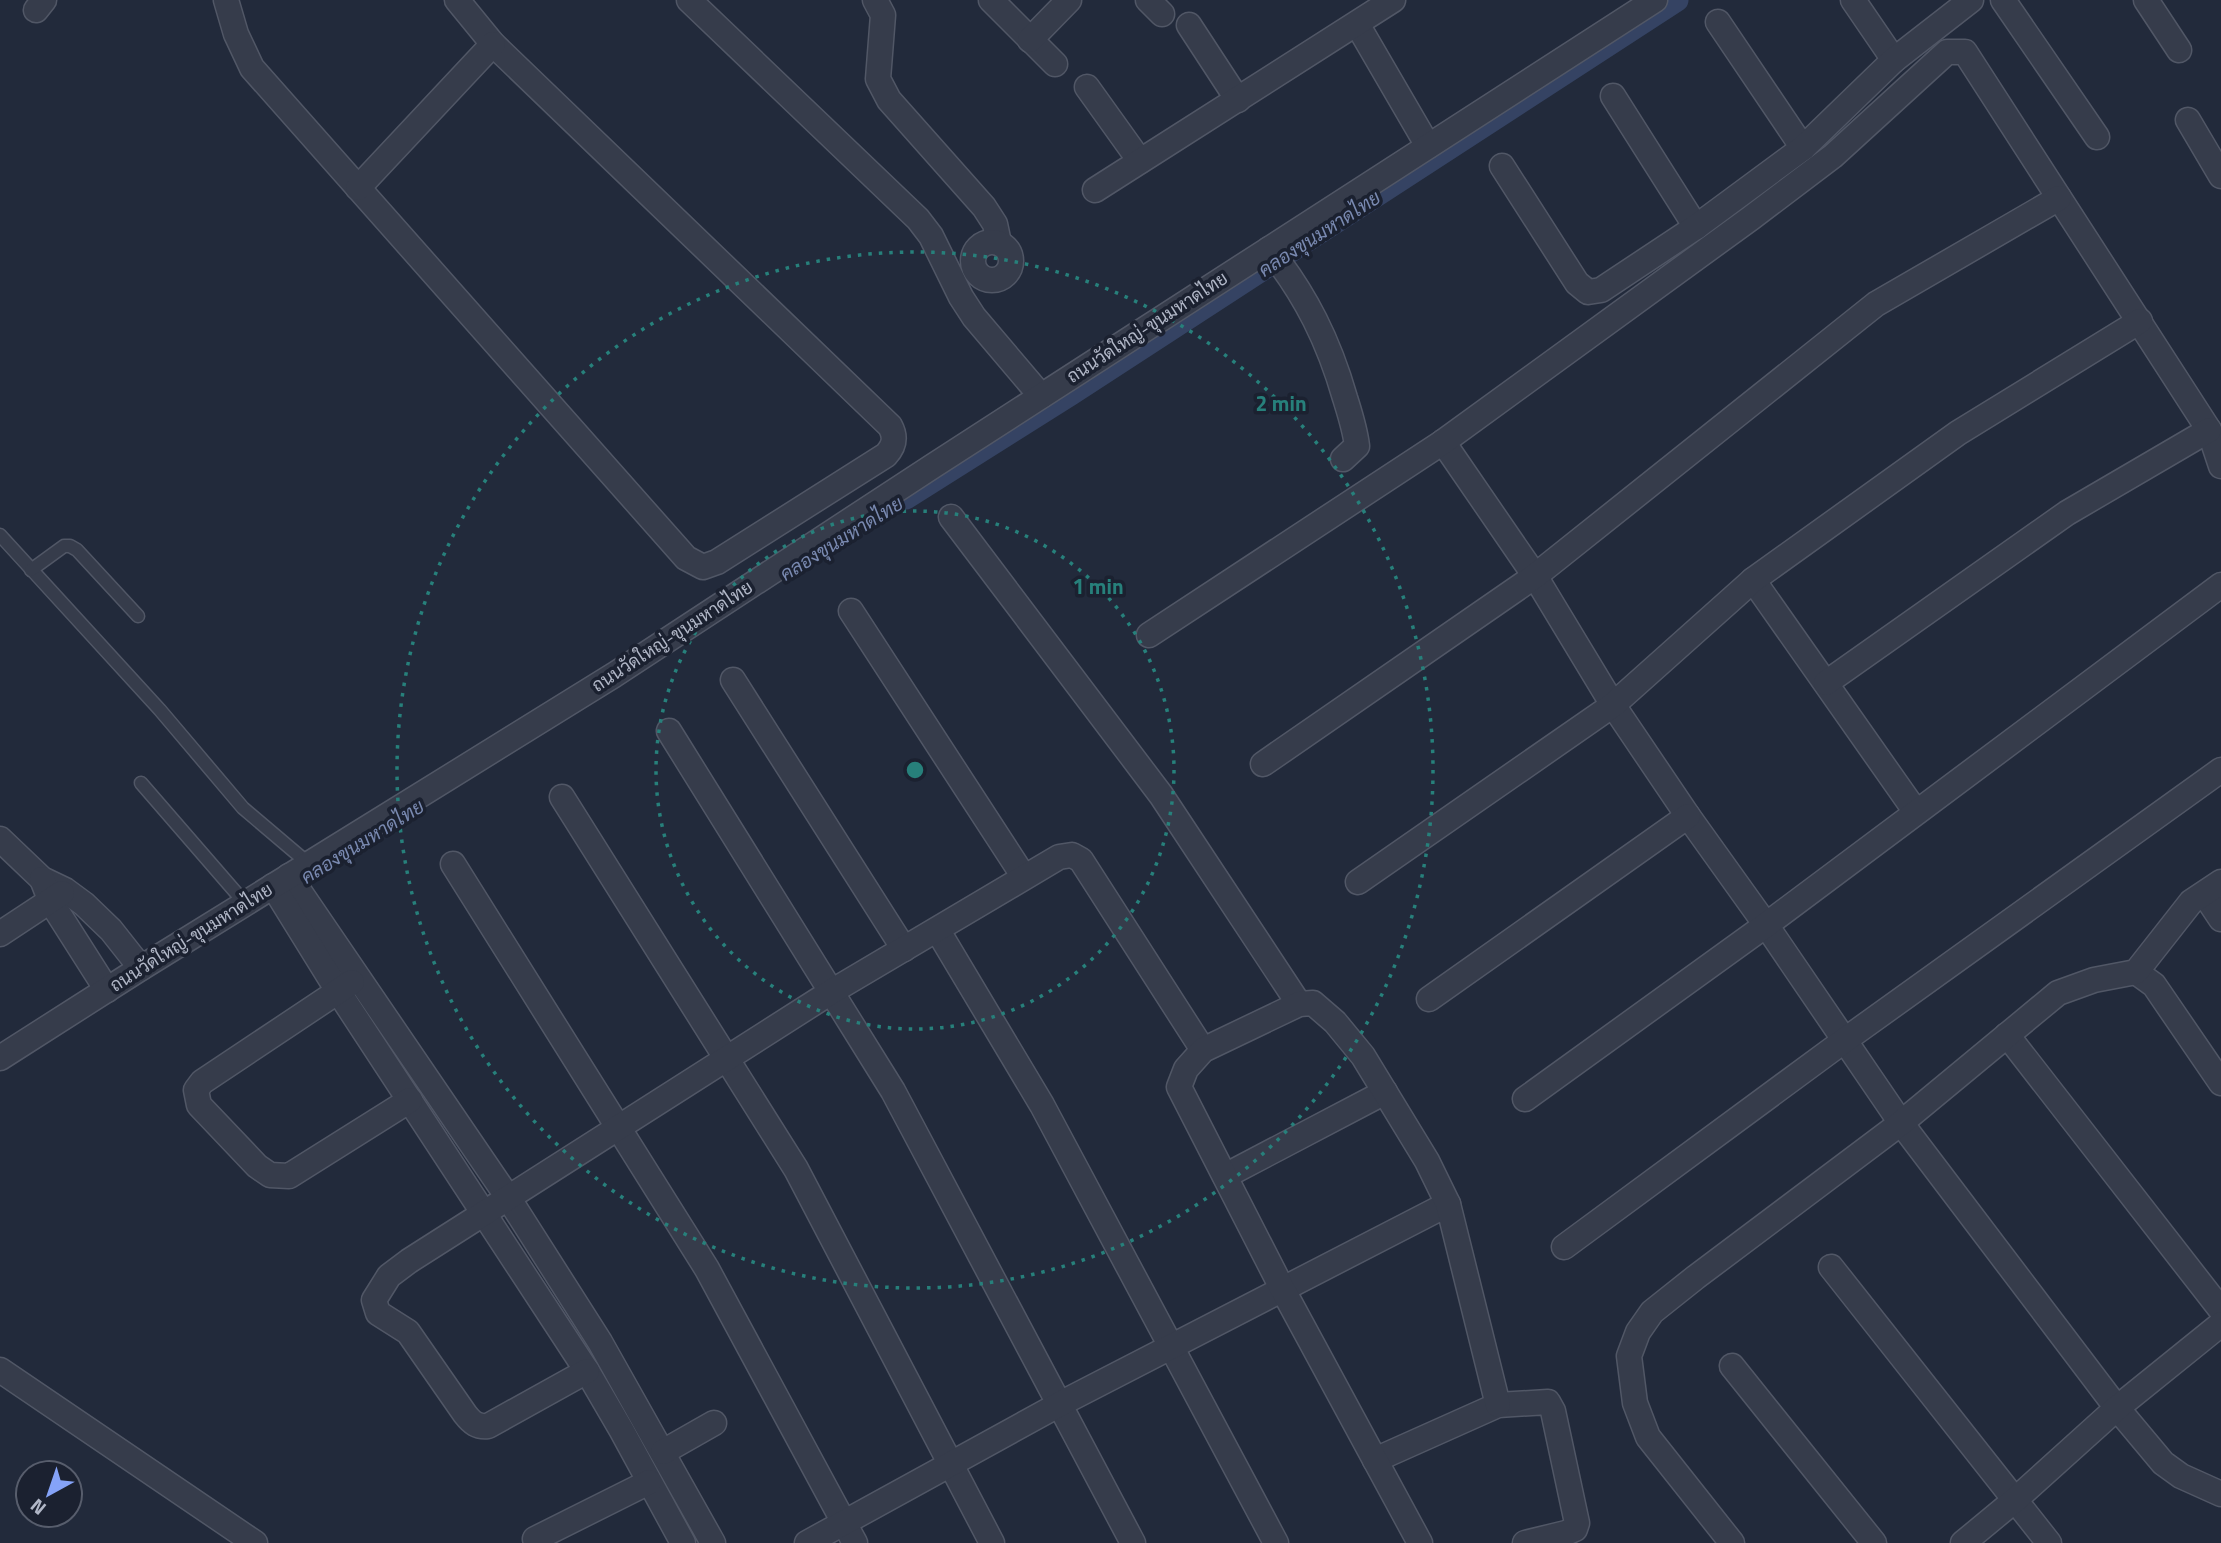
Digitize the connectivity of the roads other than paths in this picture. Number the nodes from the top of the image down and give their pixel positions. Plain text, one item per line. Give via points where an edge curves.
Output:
1 (226, 0) edge
2 (457, 0) edge
3 (689, 0) edge
4 (874, 0) edge
5 (991, 0) edge
6 (1069, 0) edge
7 (1393, 0) edge
8 (1655, 0) edge
9 (1853, 0) edge
10 (1971, 0) edge
11 (2003, 0) edge
12 (2146, 0) edge
13 (1718, 22) dead end
14 (1357, 24) junction
15 (1189, 25) dead end
16 (1030, 40) junction
17 (494, 44) junction
18 (2179, 50) dead end
19 (1894, 60) junction
20 (1055, 64) dead end
21 (1087, 87) dead end
22 (1613, 96) dead end
23 (1238, 100) junction
24 (2188, 120) dead end
25 (2097, 137) dead end
26 (1428, 146) junction
27 (1803, 148) junction
28 (1140, 162) junction
29 (1502, 166) dead end
30 (2221, 176) edge
31 (358, 188) junction
32 (1095, 190) dead end
33 (2059, 198) junction
34 (1696, 227) junction
35 (1273, 254) junction
36 (961, 297) junction
37 (2140, 321) junction
38 (1041, 396) junction
39 (2209, 430) junction
40 (1443, 442) junction
41 (1343, 459) dead end
42 (2221, 466) edge
43 (951, 517) dead end
44 (0, 535) edge
45 (31, 570) junction
46 (1535, 576) junction
47 (1753, 580) junction
48 (2221, 585) edge
49 (851, 611) dead end
50 (138, 616) dead end
51 (1149, 635) dead end
52 (733, 680) dead end
53 (1826, 683) junction
54 (1614, 705) junction
55 (669, 731) dead end
56 (1263, 764) dead end
57 (2221, 770) edge
58 (141, 783) dead end
59 (562, 797) dead end
60 (1916, 812) junction
61 (1688, 816) junction
62 (0, 839) edge
63 (453, 864) dead end
64 (1024, 877) junction
65 (290, 882) junction
66 (1358, 882) dead end
67 (2213, 888) edge
68 (58, 896) junction
69 (245, 903) junction
70 (2221, 919) edge
71 (1766, 925) junction
72 (938, 931) junction
73 (0, 934) edge
74 (904, 948) junction
75 (141, 968) junction
76 (2136, 972) junction
77 (348, 984) junction
78 (107, 989) junction
79 (831, 992) junction
80 (1429, 999) dead end
81 (1299, 1004) junction
82 (2007, 1035) junction
83 (1846, 1040) junction
84 (1203, 1050) junction
85 (0, 1058) edge
86 (726, 1060) junction
87 (2221, 1083) edge
88 (1385, 1092) junction
89 (1525, 1099) dead end
90 (410, 1100) junction
91 (1901, 1123) junction
92 (618, 1128) junction
93 (1225, 1176) junction
94 (509, 1199) junction
95 (1448, 1204) junction
96 (485, 1214) junction
97 (1564, 1247) dead end
98 (1830, 1266) dead end
99 (1283, 1290) junction
100 (2221, 1310) edge
101 (2221, 1324) edge
102 (1171, 1347) junction
103 (1732, 1366) dead end
104 (0, 1370) edge
105 (587, 1371) junction
106 (1059, 1404) junction
107 (1498, 1405) junction
108 (2117, 1408) junction
109 (714, 1423) dead end
110 (663, 1452) junction
111 (1375, 1460) junction
112 (951, 1463) junction
113 (649, 1482) junction
114 (2221, 1494) edge
115 (2015, 1500) junction
116 (850, 1533) edge
117 (535, 1539) dead end
118 (255, 1543) edge
119 (683, 1543) edge
120 (713, 1543) edge
121 (807, 1543) edge
122 (992, 1543) edge
123 (1133, 1543) edge
124 (1276, 1543) edge
125 (1420, 1543) edge
126 (1525, 1543) edge
127 (1732, 1543) edge
128 (1874, 1543) edge
129 (1963, 1543) edge
130 (2049, 1543) edge

1 - 31 street via 252,68
2 - 17 street
3 - 36 street via 918,219 941,253
4 - 36 street via 883,15 878,79 889,100 985,207 999,243 1012,258 1004,276 992,281 979,276
5 - 16 street
6 - 16 street
7 - 14 street
8 - 26 street, ถนนวัดใหญ่-ขุนมหาดไทย
9 - 19 street
10 - 19 street
11 - 25 street
12 - 18 street
13 - 27 street
14 - 23 street
14 - 26 street
15 - 23 street
16 - 20 street
17 - 31 street
17 - 31 street via 890,426 894,443 886,455 717,562 703,567 694,564
19 - 27 street
21 - 28 street
22 - 34 street
23 - 28 street
24 - 30 street
26 - 35 street, ถนนวัดใหญ่-ขุนมหาดไทย
27 - 34 street
28 - 32 street
29 - 34 street via 1577,283 1588,292 1601,290
33 - 37 street
33 - 40 street via 1965,52 1947,52 1833,156
33 - 46 street via 1876,304
35 - 38 street, ถนนวัดใหญ่-ขุนมหาดไทย
35 - 41 street via 1317,320 1336,367 1356,433 1356,446
36 - 38 street
37 - 39 street
37 - 47 street via 1958,433
38 - 65 street, ถนนวัดใหญ่-ขุนมหาดไทย
39 - 42 street
39 - 53 street via 2067,513
40 - 46 street
40 - 51 street
43 - 81 street via 1161,795
44 - 45 lane
45 - 50 lane via 70,546
45 - 65 lane via 243,808
46 - 54 street
46 - 56 street
47 - 53 street
47 - 54 street
48 - 60 street
49 - 64 street
52 - 74 street
53 - 60 street
54 - 61 street
54 - 66 street
55 - 79 street
57 - 83 street
58 - 69 lane
59 - 86 street
60 - 71 street
61 - 71 street
61 - 80 street
62 - 68 street
63 - 92 street
64 - 72 street
64 - 84 street via 1059,857 1078,857
65 - 69 street, ถนนวัดใหญ่-ขุนมหาดไทย
65 - 77 street via 305,919
67 - 70 street
67 - 76 street via 2191,902
68 - 73 street
68 - 75 street via 111,930
68 - 78 street
69 - 75 street, ถนนวัดใหญ่-ขุนมหาดไทย
71 - 83 street
71 - 89 street
72 - 74 street
72 - 102 street via 1042,1105
74 - 79 street
75 - 78 street, ถนนวัดใหญ่-ขุนมหาดไทย
76 - 82 street via 2058,993
76 - 87 street via 2154,985
77 - 90 street
77 - 90 street via 202,1082 196,1090 199,1105 257,1166 280,1177 289,1176
77 - 94 street
78 - 85 street, ถนนวัดใหญ่-ขุนมหาดไทย
79 - 86 street
79 - 106 street via 893,1091
81 - 84 street
81 - 88 street via 1313,1003 1325,1011 1363,1056
82 - 91 street
82 - 100 street
83 - 91 street
83 - 97 street
84 - 93 street via 1186,1069 1180,1087
86 - 92 street
86 - 112 street via 796,1169
88 - 93 street
88 - 95 street
90 - 96 street
91 - 108 street
91 - 127 street via 1696,1277 1652,1312 1638,1332 1629,1356 1635,1403 1648,1437
92 - 94 street
92 - 116 street via 707,1269
93 - 99 street
94 - 96 street
94 - 110 street
95 - 99 street
95 - 107 street
96 - 105 street
96 - 105 street via 389,1276 374,1300 378,1313 408,1332 465,1415 481,1427
98 - 115 street
99 - 102 street
99 - 111 street
101 - 108 street
102 - 106 street
102 - 124 street
103 - 128 street
104 - 118 street
105 - 113 street
106 - 112 street
106 - 123 street
107 - 111 street
107 - 126 street via 1548,1402 1552,1406 1576,1516 1575,1529
108 - 114 street via 2163,1463
108 - 115 street
109 - 110 street
110 - 120 street
111 - 125 street
112 - 116 street
112 - 122 street
113 - 117 street
113 - 119 street
115 - 129 street
115 - 130 street
116 - 121 street

